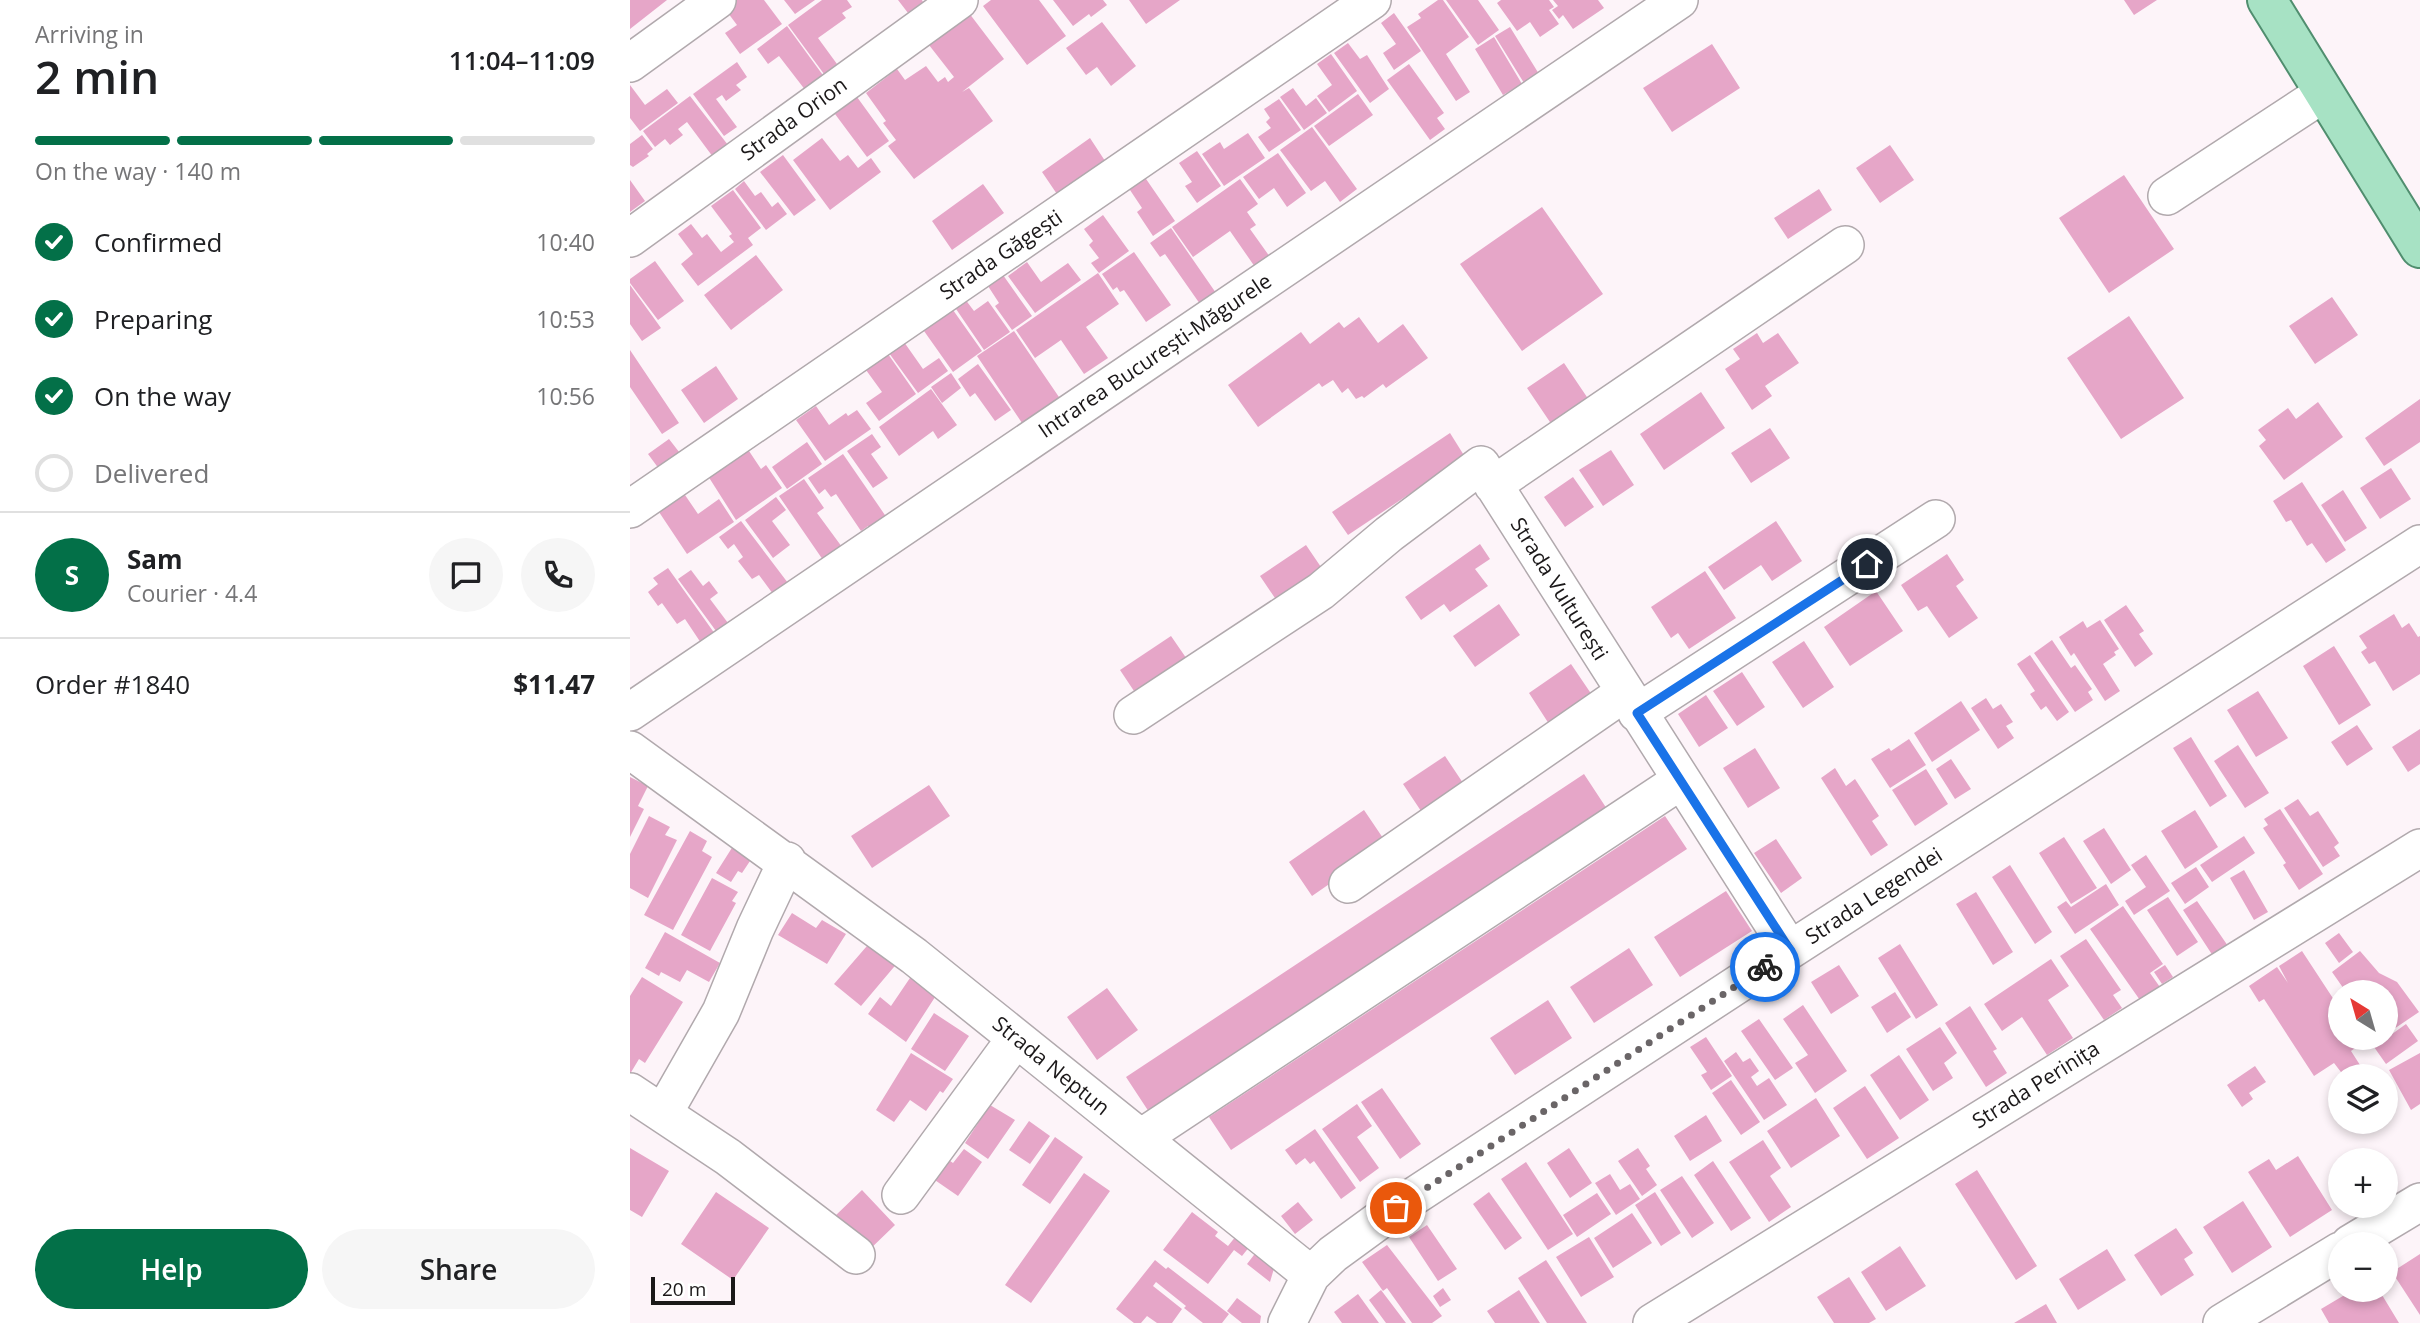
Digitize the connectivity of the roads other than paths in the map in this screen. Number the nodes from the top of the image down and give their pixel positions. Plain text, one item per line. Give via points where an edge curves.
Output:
1 (717, 0) edge
2 (959, 0) edge
3 (1372, 0) edge
4 (1679, 0) edge
5 (2267, 0) edge
6 (630, 63) edge
7 (2324, 93) junction
8 (2167, 197) dead end
9 (630, 238) edge
10 (1845, 245) dead end
11 (2420, 248) edge
12 (1487, 475) junction
13 (630, 509) edge
14 (1936, 519) dead end
15 (2420, 544) edge
16 (1631, 703) junction
17 (630, 712) edge
18 (1133, 715) dead end
19 (630, 750) edge
20 (1680, 781) junction
21 (2420, 848) edge
22 (787, 862) junction
23 (1348, 884) dead end
24 (1790, 950) junction
25 (1016, 1038) junction
26 (630, 1092) edge
27 (664, 1112) junction
28 (1141, 1138) junction
29 (901, 1195) dead end
30 (2420, 1202) edge
31 (2370, 1232) edge
32 (856, 1255) dead end
33 (2328, 1258) edge
34 (1311, 1275) junction
35 (1287, 1323) edge
36 (1652, 1323) edge
37 (2222, 1323) edge

1 - 6 street
2 - 9 street, Strada Orion
3 - 13 street, Strada Găgești
4 - 17 street, Intrarea București-Măgurele
5 - 7 main road
7 - 8 street
7 - 11 main road
10 - 12 street
12 - 16 street, Strada Vulturești
12 - 18 street via 1389,534 1321,591
14 - 16 street
15 - 24 street, Strada Legendei
16 - 20 street, Strada Vulturești
16 - 23 street
19 - 22 street, Strada Neptun
20 - 24 street, Strada Vulturești
20 - 28 street
21 - 36 street, Strada Perinița
22 - 25 street, Strada Neptun
22 - 27 street via 721,1012
24 - 34 street, Strada Legendei via 1396,1208
25 - 28 street, Strada Neptun
25 - 29 street
26 - 27 street
27 - 32 street
28 - 34 street, Strada Neptun
30 - 31 street
33 - 37 street
34 - 35 street, Strada Legendei

